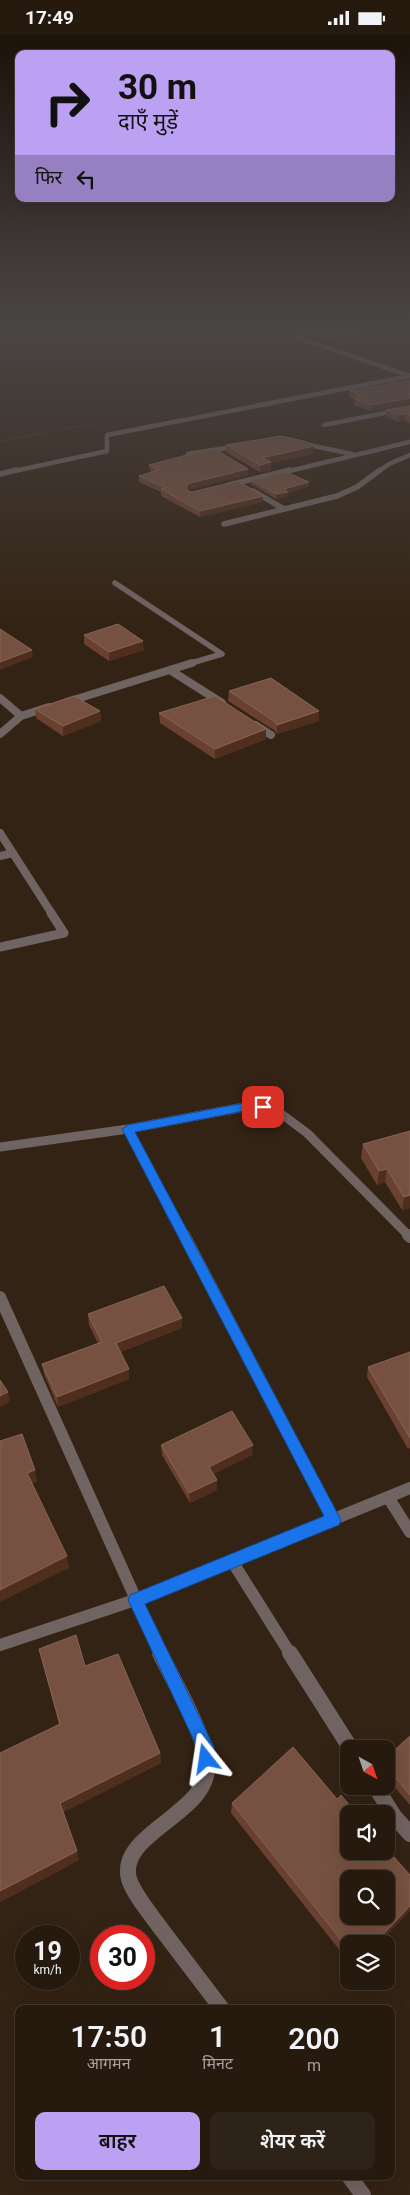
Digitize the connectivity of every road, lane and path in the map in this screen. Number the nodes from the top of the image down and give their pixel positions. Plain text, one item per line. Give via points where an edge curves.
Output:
1 (170, 423) edge
2 (335, 423) edge
3 (96, 424) dead end
4 (324, 425) dead end
5 (0, 441) edge
6 (294, 441) edge
7 (410, 443) edge
8 (249, 444) edge
9 (214, 450) junction
10 (188, 454) edge
11 (221, 455) edge
12 (356, 455) junction
13 (409, 457) edge
14 (253, 473) edge
15 (0, 474) edge
16 (260, 478) junction
17 (239, 483) junction
18 (220, 487) edge
19 (284, 509) junction
20 (224, 524) dead end
21 (115, 583) dead end
22 (170, 670) junction
23 (0, 698) edge
24 (229, 708) edge
25 (21, 716) junction
26 (246, 719) edge
27 (0, 734) edge
28 (271, 735) dead end
29 (0, 833) edge
30 (13, 853) junction
31 (0, 856) edge
32 (0, 947) edge
33 (128, 1129) junction
34 (0, 1147) edge
35 (410, 1237) edge
36 (0, 1297) edge
37 (410, 1488) edge
38 (388, 1497) junction
39 (334, 1520) junction
40 (410, 1531) edge
41 (232, 1561) junction
42 (136, 1600) junction
43 (0, 1645) edge
44 (345, 1740) edge
45 (381, 1795) edge
46 (410, 1834) edge
47 (219, 2005) edge
48 (352, 2180) edge
49 (363, 2195) edge

1 - 15 street via 107,435 107,451
2 - 4 street
3 - 5 path
6 - 12 street
7 - 12 street
8 - 9 street
9 - 10 street
9 - 11 street
12 - 16 street
13 - 19 street via 390,464 348,492
14 - 16 street
16 - 17 street
17 - 18 street
17 - 19 street
19 - 20 street
21 - 22 street via 222,655
22 - 24 street
22 - 25 street
23 - 25 street
25 - 27 street
26 - 28 street
29 - 30 street
30 - 31 street
30 - 32 street via 64,933
33 - 34 street
33 - 35 street via 244,1107 276,1110 307,1133
33 - 39 street
36 - 42 street
37 - 38 street
38 - 39 street
38 - 40 street
39 - 41 street
41 - 42 street
41 - 44 street
42 - 43 street
42 - 47 street via 205,1747 207,1771 196,1797 144,1840 130,1857 129,1878 145,1907
45 - 46 street
48 - 49 street

